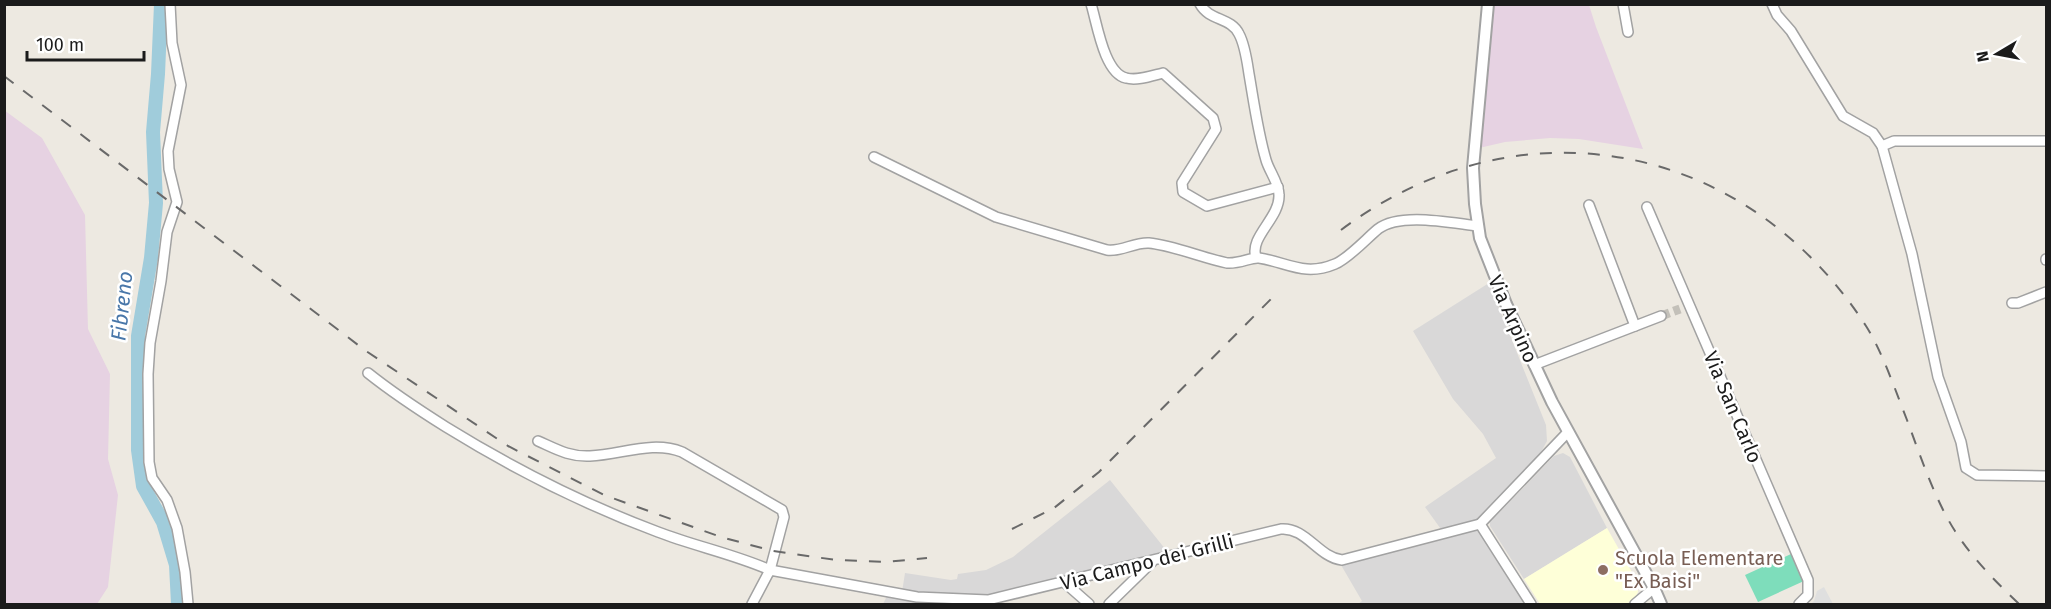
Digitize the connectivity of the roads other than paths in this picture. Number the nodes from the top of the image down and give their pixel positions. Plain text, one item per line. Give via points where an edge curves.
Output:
1 (170, 4) edge
2 (1091, 4) edge
3 (1200, 4) edge
4 (1488, 4) edge
5 (1623, 4) edge
6 (1772, 4) edge
7 (1628, 32) dead end
8 (2046, 141) edge
9 (1882, 146) junction
10 (874, 157) dead end
11 (1278, 188) junction
12 (1589, 205) dead end
13 (1647, 207) dead end
14 (1478, 226) junction
15 (1256, 257) junction
16 (2046, 292) edge
17 (2012, 303) dead end
18 (1661, 316) tunnel mouth
19 (1635, 326) junction
20 (1534, 365) junction
21 (368, 373) dead end
22 (1568, 432) junction
23 (538, 441) dead end
24 (2046, 476) edge
25 (1480, 524) junction
26 (1154, 560) junction
27 (770, 570) junction
28 (1064, 582) junction
29 (1654, 588) junction
30 (188, 604) edge
31 (752, 604) edge
32 (1089, 604) edge
33 (1109, 604) edge
34 (1531, 604) edge
35 (1635, 604) edge
36 (1661, 604) edge
37 (1798, 604) edge

1 - 30 street via 172,43 182,85 168,151 177,202 167,232 149,348 149,462 152,478 167,500 177,528
2 - 11 street via 1107,60 1114,70 1129,79 1163,73 1213,118 1216,129 1182,183 1183,192 1207,206
3 - 11 street via 1203,11 1233,25 1239,34 1265,156
4 - 14 street, Via Arpino via 1473,168
5 - 7 street
6 - 9 street via 1843,116 1873,133
8 - 9 street via 1894,141
9 - 24 street via 1912,254 1938,377 1966,468 1977,475
10 - 15 street via 996,217 1097,248 1114,251 1148,243 1231,263
11 - 15 street via 1278,204 1255,244
12 - 19 street
13 - 37 street, Via San Carlo via 1685,307 1809,580 1808,595
14 - 15 street via 1390,222 1330,266 1292,268
14 - 20 street, Via Arpino via 1492,271
16 - 17 street
18 - 19 street
19 - 20 street
20 - 22 street, Via Arpino
21 - 27 street, Via Campo dei Grilli via 463,438 568,495 659,532
22 - 25 street
22 - 29 street, Via Arpino
23 - 27 street via 557,451 586,456 655,448 682,452 782,510 784,517
25 - 26 street, Via Campo dei Grilli via 1345,560 1332,558 1287,529
25 - 34 street
26 - 28 street, Via Campo dei Grilli
26 - 33 street
27 - 28 street, Via Campo dei Grilli via 947,599 990,600
27 - 31 street
28 - 32 street
29 - 35 street
29 - 36 street, Via Arpino

